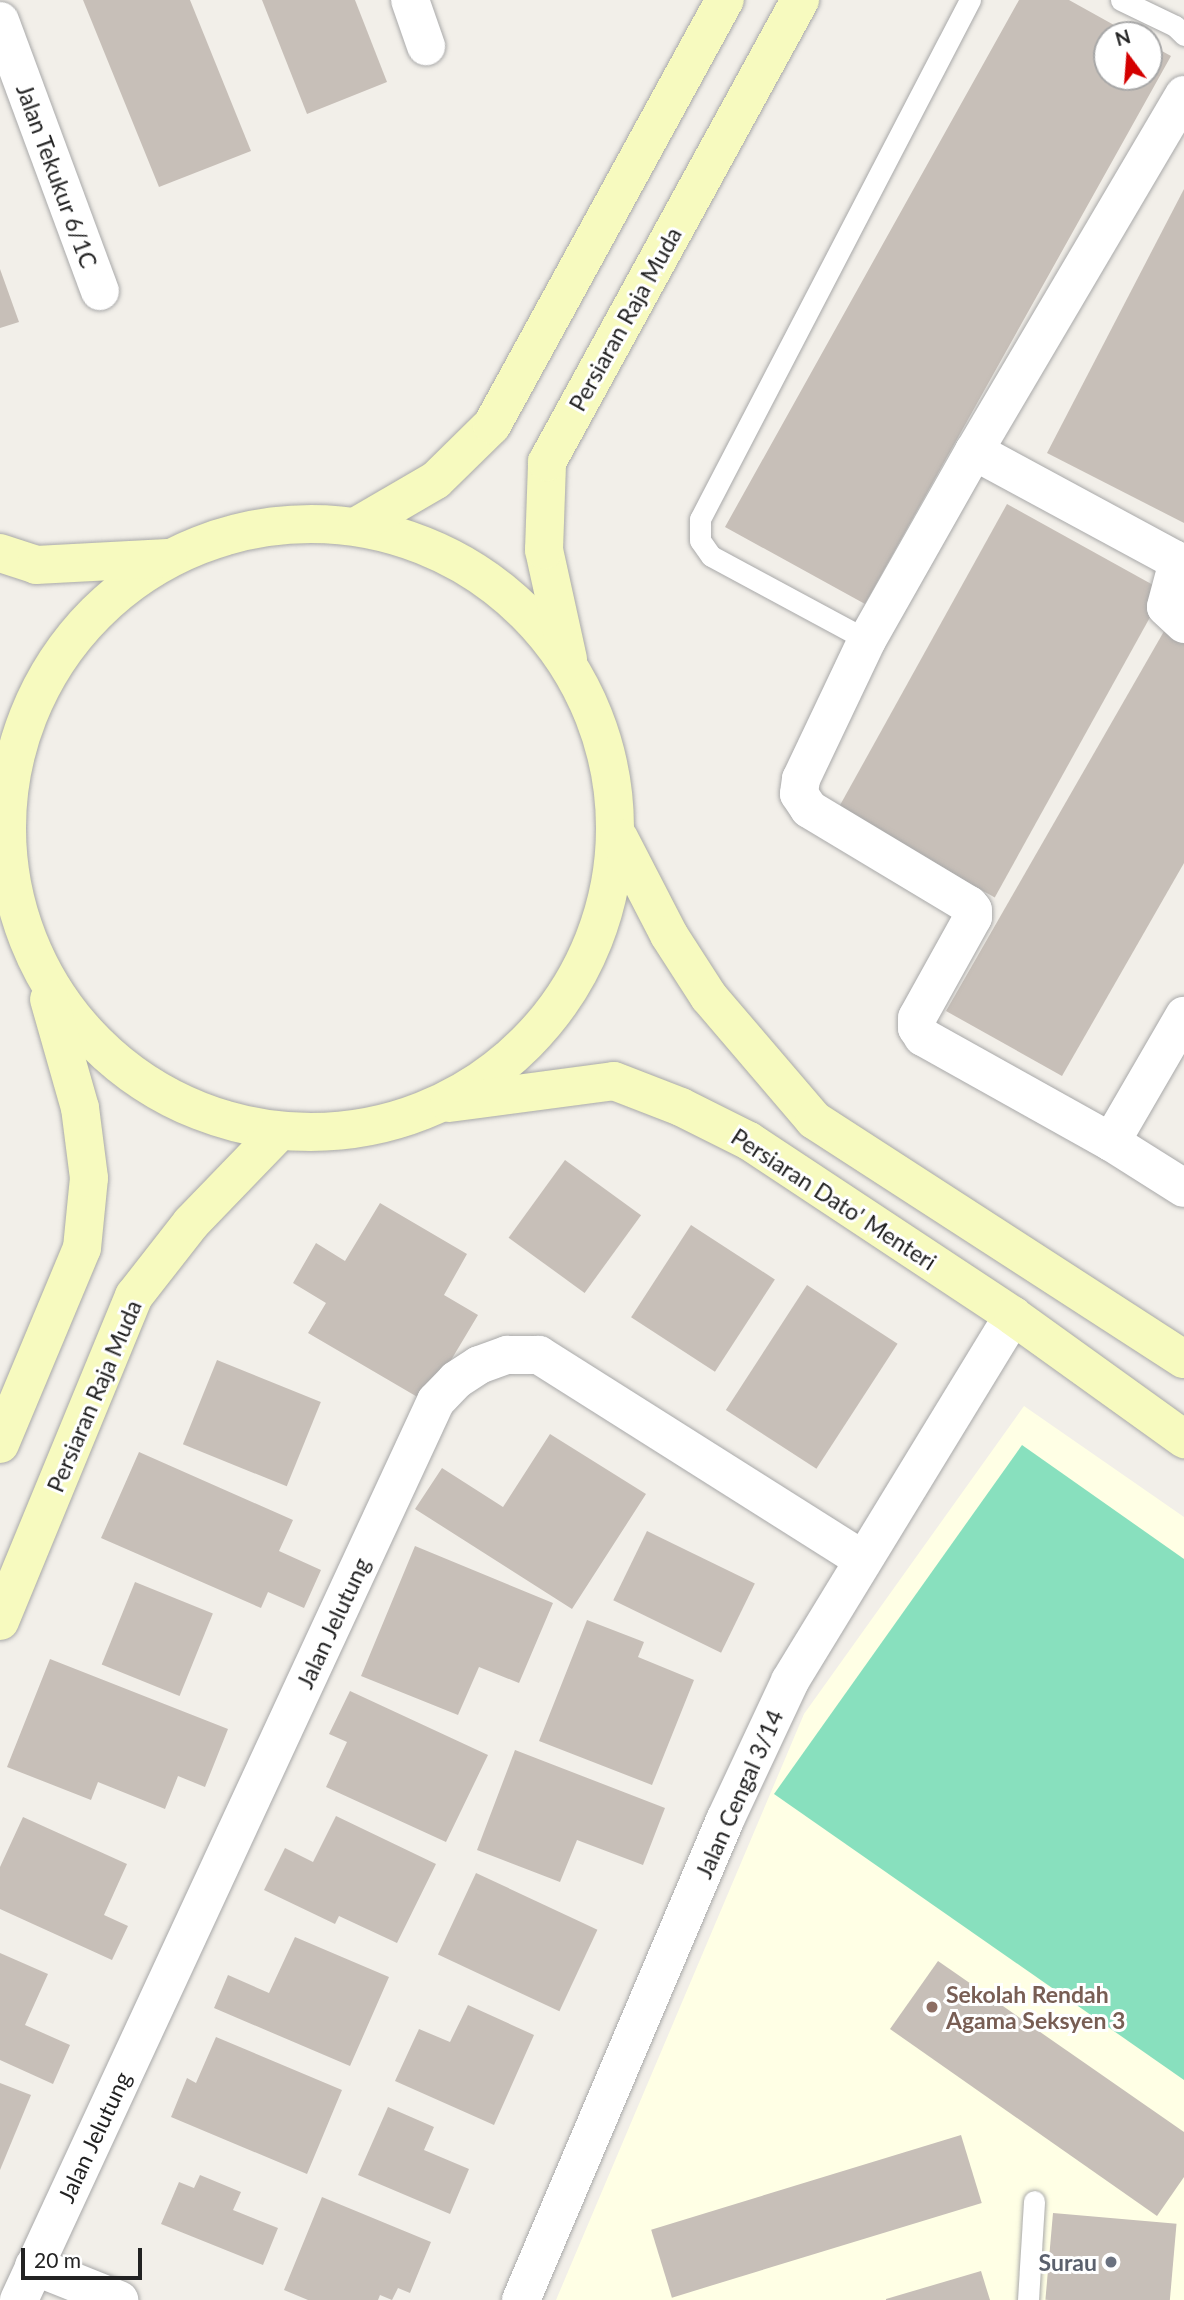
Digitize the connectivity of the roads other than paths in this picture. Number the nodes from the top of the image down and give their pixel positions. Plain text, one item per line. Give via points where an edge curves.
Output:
1 (410, 0) edge
2 (725, 0) edge
3 (800, 0) edge
4 (970, 0) edge
5 (1121, 0) edge
6 (0, 21) edge
7 (1184, 35) edge
8 (426, 46) dead end
9 (1184, 95) edge
10 (100, 291) dead end
11 (974, 451) junction
12 (357, 526) junction
13 (0, 553) edge
14 (168, 558) junction
15 (1184, 624) edge
16 (867, 640) junction
17 (568, 659) junction
18 (3, 794) edge
19 (619, 838) junction
20 (38, 968) junction
21 (1184, 1016) edge
22 (442, 1104) junction
23 (279, 1132) junction
24 (1111, 1142) junction
25 (1184, 1188) edge
26 (1013, 1316) junction
27 (1184, 1359) edge
28 (1184, 1438) edge
29 (0, 1444) edge
30 (863, 1560) junction
31 (0, 1621) edge
32 (1034, 2201) dead end
33 (34, 2266) junction
34 (19, 2300) edge
35 (119, 2300) edge
36 (521, 2300) edge
37 (1028, 2300) edge

1 - 8 street
2 - 12 main road via 492,425 436,480
3 - 17 main road, Persiaran Raja Muda via 547,462 544,550
4 - 16 lane via 700,519 700,540 711,556
5 - 7 lane
6 - 10 street, Jalan Tekukur 6/1C
9 - 11 street
11 - 15 street via 1174,559 1176,569 1166,607
11 - 16 street
12 - 14 main road via 260,527
12 - 17 main road via 477,570
13 - 14 main road via 36,565
14 - 18 main road via 88,619 66,650 32,702
16 - 24 street via 801,779 799,794 809,809 973,910 917,1018 923,1037
17 - 19 main road via 608,744
18 - 20 main road via 10,886
19 - 22 main road via 595,946 541,1028 533,1039
19 - 27 main road via 669,934 709,997 814,1120
20 - 23 main road via 98,1048 119,1063 182,1105
20 - 29 main road via 62,1035 80,1108 89,1178 82,1248
21 - 24 street
22 - 23 main road via 363,1129
22 - 26 main road, Persiaran Dato' Menteri via 614,1081 749,1141
23 - 31 main road, Persiaran Raja Muda via 191,1223 134,1296
24 - 25 street
26 - 28 main road, Persiaran Dato' Menteri
26 - 30 street, Jalan Cengal 3/14
30 - 33 street, Jalan Jelutung via 539,1354 508,1355 479,1365 456,1380 436,1401
30 - 36 street, Jalan Cengal 3/14 via 790,1681 743,1782
32 - 37 lane
33 - 34 street, Jalan Jelutung
33 - 35 street

